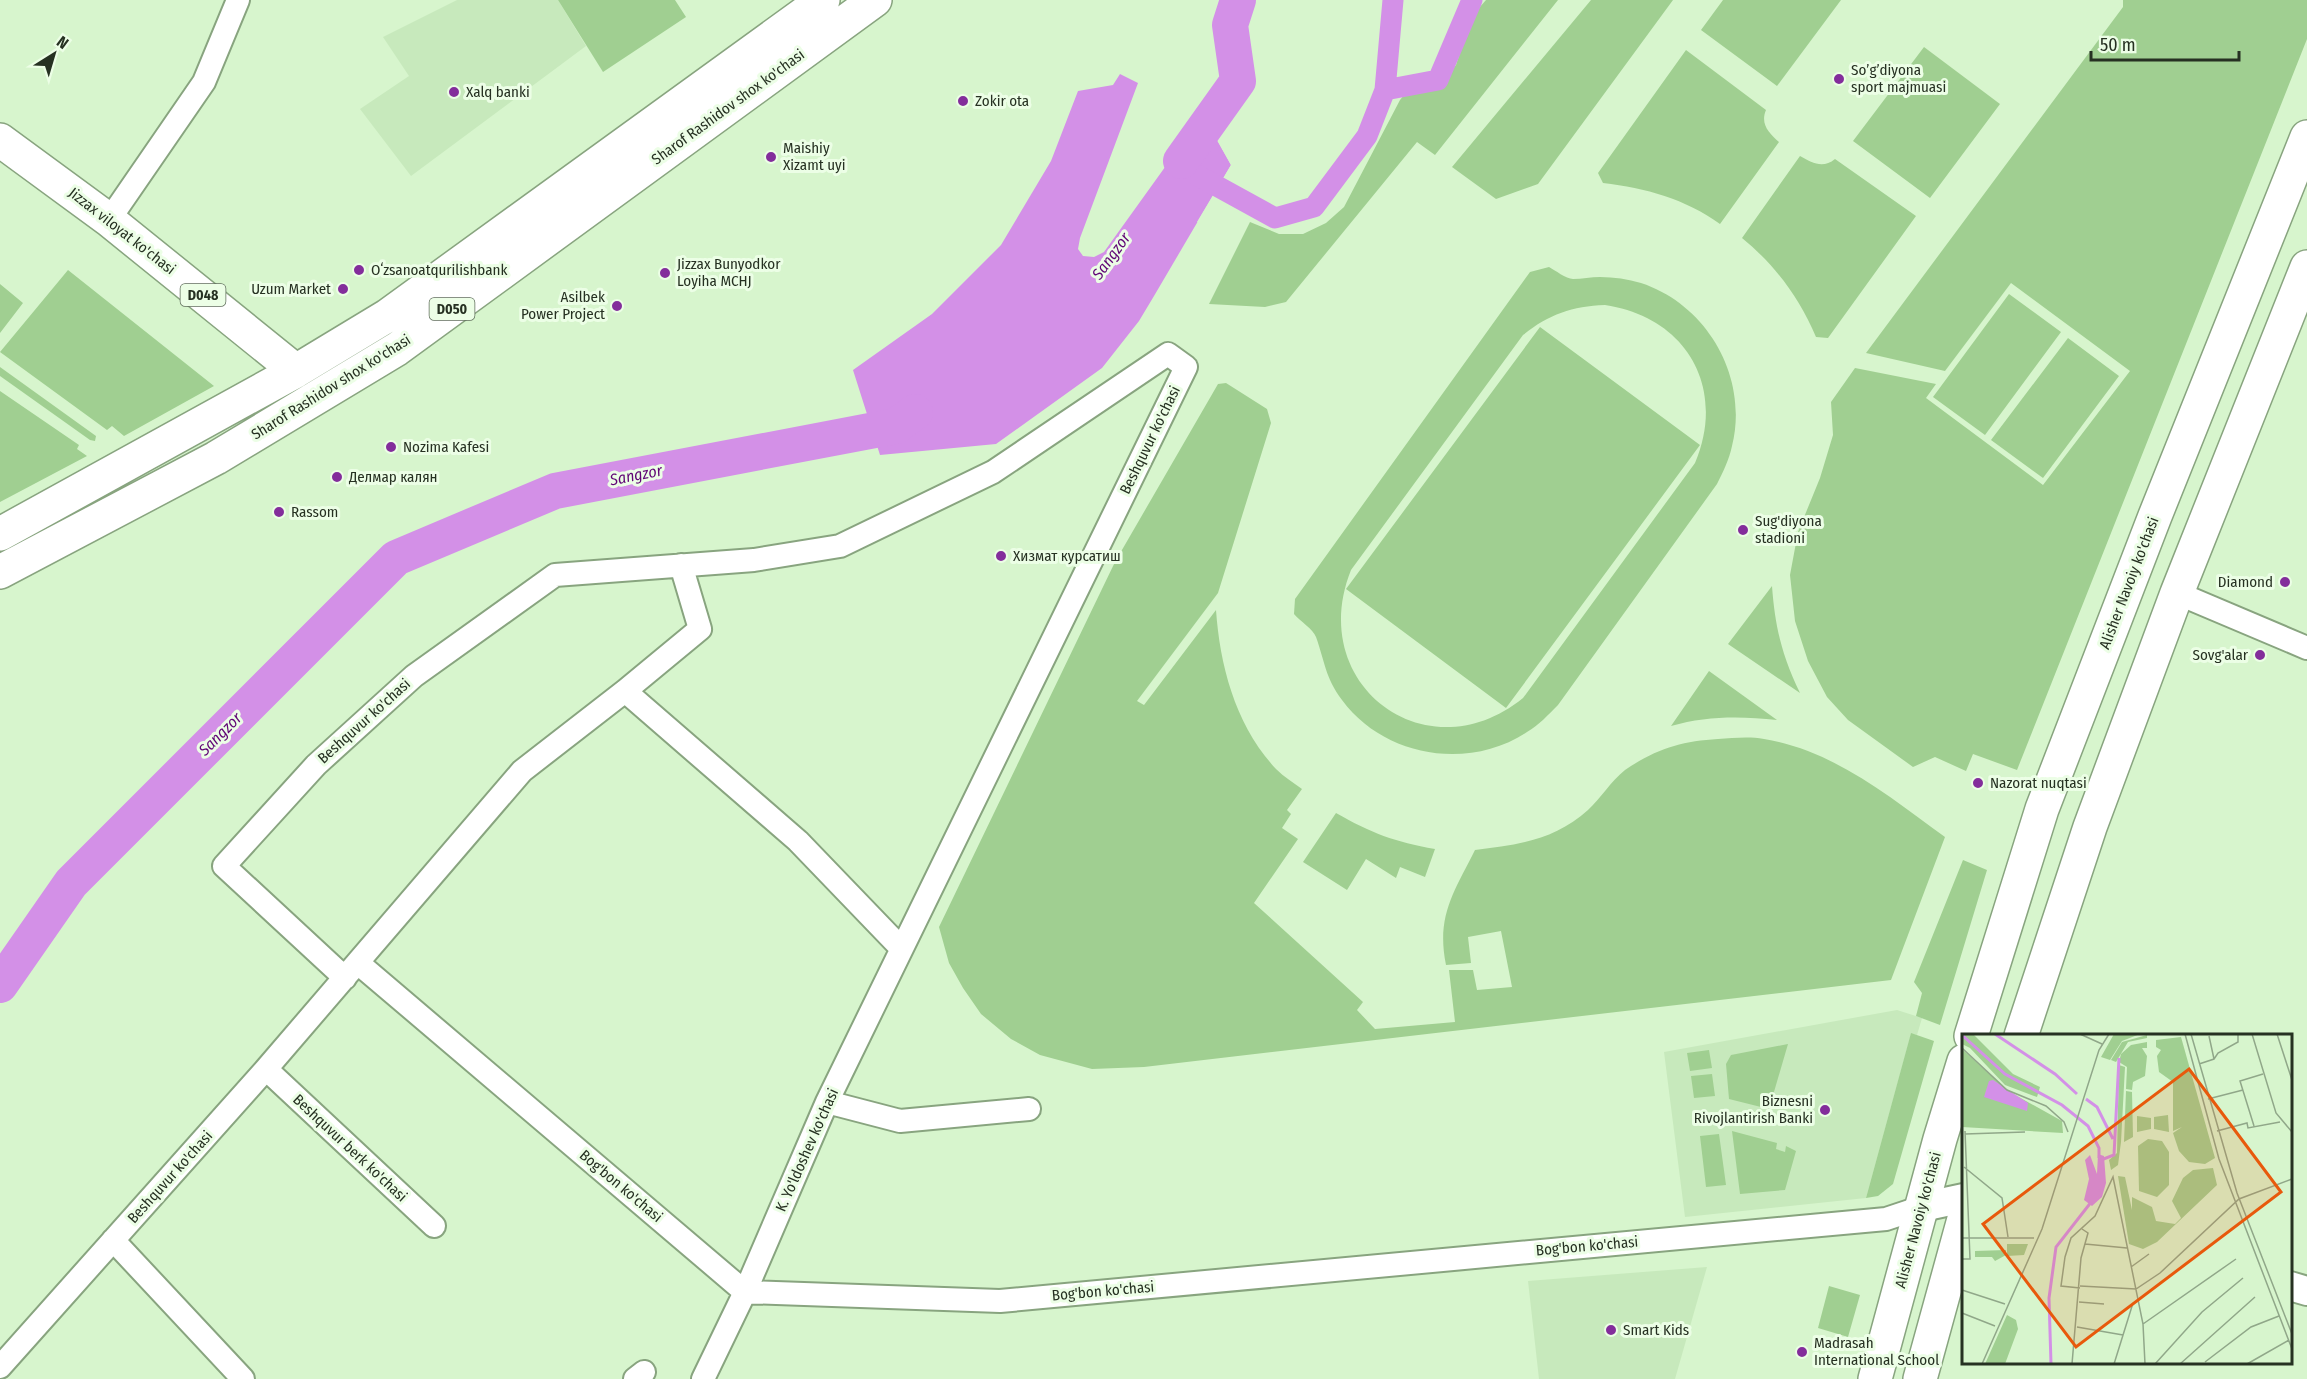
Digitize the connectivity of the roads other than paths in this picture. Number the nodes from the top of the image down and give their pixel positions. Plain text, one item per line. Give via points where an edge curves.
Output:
1 (238, 0) edge
2 (823, 0) edge
3 (875, 0) edge
4 (791, 43) junction
5 (2307, 137) edge
6 (0, 140) edge
7 (109, 219) junction
8 (476, 252) junction
9 (2307, 267) edge
10 (496, 278) junction
11 (2298, 316) edge
12 (296, 371) junction
13 (0, 534) edge
14 (681, 566) junction
15 (0, 572) edge
16 (2177, 593) junction
17 (2307, 648) edge
18 (625, 691) junction
19 (914, 922) joint
20 (901, 948) junction
21 (352, 970) junction
22 (1971, 1034) edge
23 (2021, 1034) edge
24 (1962, 1068) edge
25 (266, 1069) junction
26 (827, 1102) junction
27 (1029, 1109) dead end
28 (1962, 1198) edge
29 (1922, 1207) junction
30 (434, 1226) dead end
31 (1962, 1226) edge
32 (114, 1240) junction
33 (2292, 1287) edge
34 (2307, 1291) edge
35 (746, 1292) junction
36 (0, 1366) edge
37 (243, 1379) edge
38 (703, 1379) edge
39 (1875, 1379) edge
40 (1920, 1379) edge

1 - 7 street via 204,82
2 - 4 main road, Sharof Rashidov shox ko'chasi / D050
3 - 4 main road, Sharof Rashidov shox ko'chasi / D050
4 - 8 main road, Sharof Rashidov shox ko'chasi / D050
4 - 10 main road, Sharof Rashidov shox ko'chasi / D050
5 - 22 main road, Alisher Navoiy ko'chasi via 2042,809
6 - 7 main road, Jizzax viloyat ko'chasi / D048
7 - 12 main road, Jizzax viloyat ko'chasi / D048
8 - 10 main road via 473,271 487,279
8 - 12 main road, Sharof Rashidov shox ko'chasi / D050 via 387,316
9 - 11 main road
10 - 15 main road, Sharof Rashidov shox ko'chasi / D050 via 397,349 216,458
11 - 16 main road
12 - 13 main road, Sharof Rashidov shox ko'chasi / D050
14 - 18 street, Beshquvur ko'chasi via 700,629
14 - 19 street, Beshquvur ko'chasi via 754,560 840,546 993,472 1168,354 1186,367
14 - 21 street, Beshquvur ko'chasi via 555,575 414,676 316,765 224,866
16 - 17 street
16 - 23 main road via 2090,827
18 - 20 street via 798,841
18 - 21 street, Beshquvur ko'chasi via 522,771
19 - 20 street, K. Yo'ldoshev ko'chasi
20 - 26 street, K. Yo'ldoshev ko'chasi
21 - 25 street, Beshquvur ko'chasi
21 - 35 street, Bog'bon ko'chasi
24 - 29 main road, Alisher Navoiy ko'chasi
25 - 30 street, Beshquvur berk ko'chasi
25 - 32 street, Beshquvur ko'chasi
26 - 27 street via 900,1121
26 - 35 street, K. Yo'ldoshev ko'chasi
28 - 29 street, Bog'bon ko'chasi
29 - 35 street, Bog'bon ko'chasi via 1886,1219 1000,1300
29 - 39 main road, Alisher Navoiy ko'chasi
31 - 40 main road
32 - 36 street, Beshquvur ko'chasi
32 - 37 street
33 - 34 street
35 - 38 street, K. Yo'ldoshev ko'chasi

